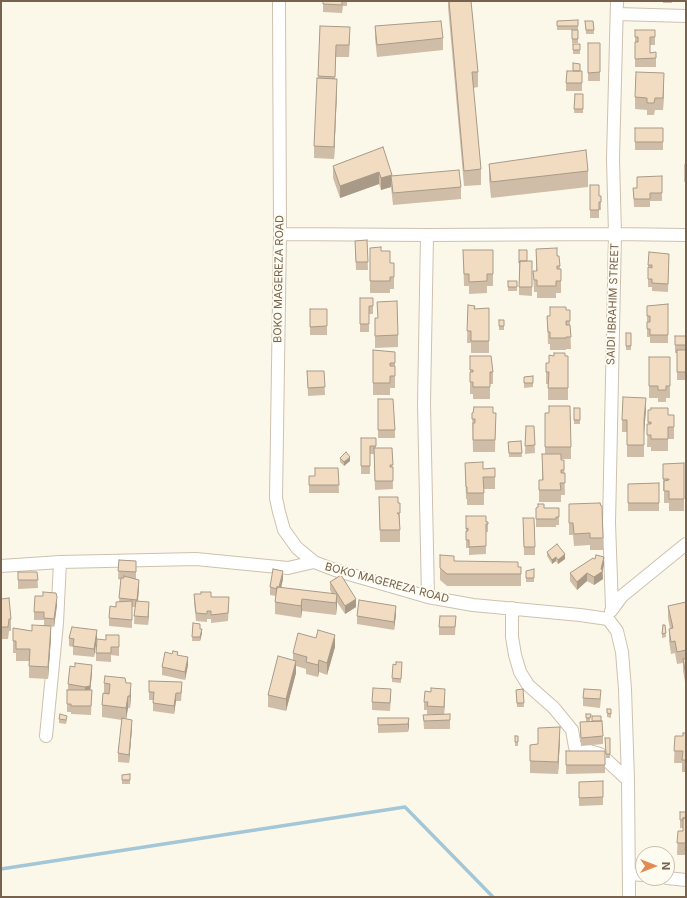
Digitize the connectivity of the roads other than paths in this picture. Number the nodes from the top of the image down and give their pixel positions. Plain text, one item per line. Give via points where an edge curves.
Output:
1 (279, 1) edge
2 (617, 1) edge
3 (617, 14) junction
4 (686, 16) edge
5 (280, 234) junction
6 (615, 234) junction
7 (427, 235) junction
8 (686, 235) edge
9 (686, 544) edge
10 (60, 562) junction
11 (314, 562) junction
12 (1, 566) edge
13 (428, 597) junction
14 (512, 608) junction
15 (612, 608) junction
16 (608, 619) junction
17 (46, 736) dead end
18 (628, 780) junction
19 (630, 874) junction
20 (635, 875) edge
21 (675, 879) edge
22 (686, 880) edge
23 (629, 897) edge

1 - 5 street, BOKO MAGEREZA ROAD
2 - 3 street, SAIDI IBRAHIM STREET
3 - 4 street
3 - 6 street, SAIDI IBRAHIM STREET via 613,159
5 - 7 street
5 - 11 street, BOKO MAGEREZA ROAD via 276,498 284,530 297,548
6 - 7 street
6 - 8 street
6 - 15 street, SAIDI IBRAHIM STREET via 609,523
7 - 13 street via 424,404
9 - 15 street via 622,596
10 - 11 street via 196,559 288,568
10 - 12 street
10 - 17 street
11 - 13 street, BOKO MAGEREZA ROAD
13 - 14 street, BOKO MAGEREZA ROAD via 473,605
14 - 16 street, BOKO MAGEREZA ROAD
14 - 18 street via 515,655 520,672 528,685 554,708 572,730 575,746 600,754
15 - 16 street
16 - 18 street via 617,631 622,652
18 - 19 street
19 - 20 street
19 - 23 street
21 - 22 street

